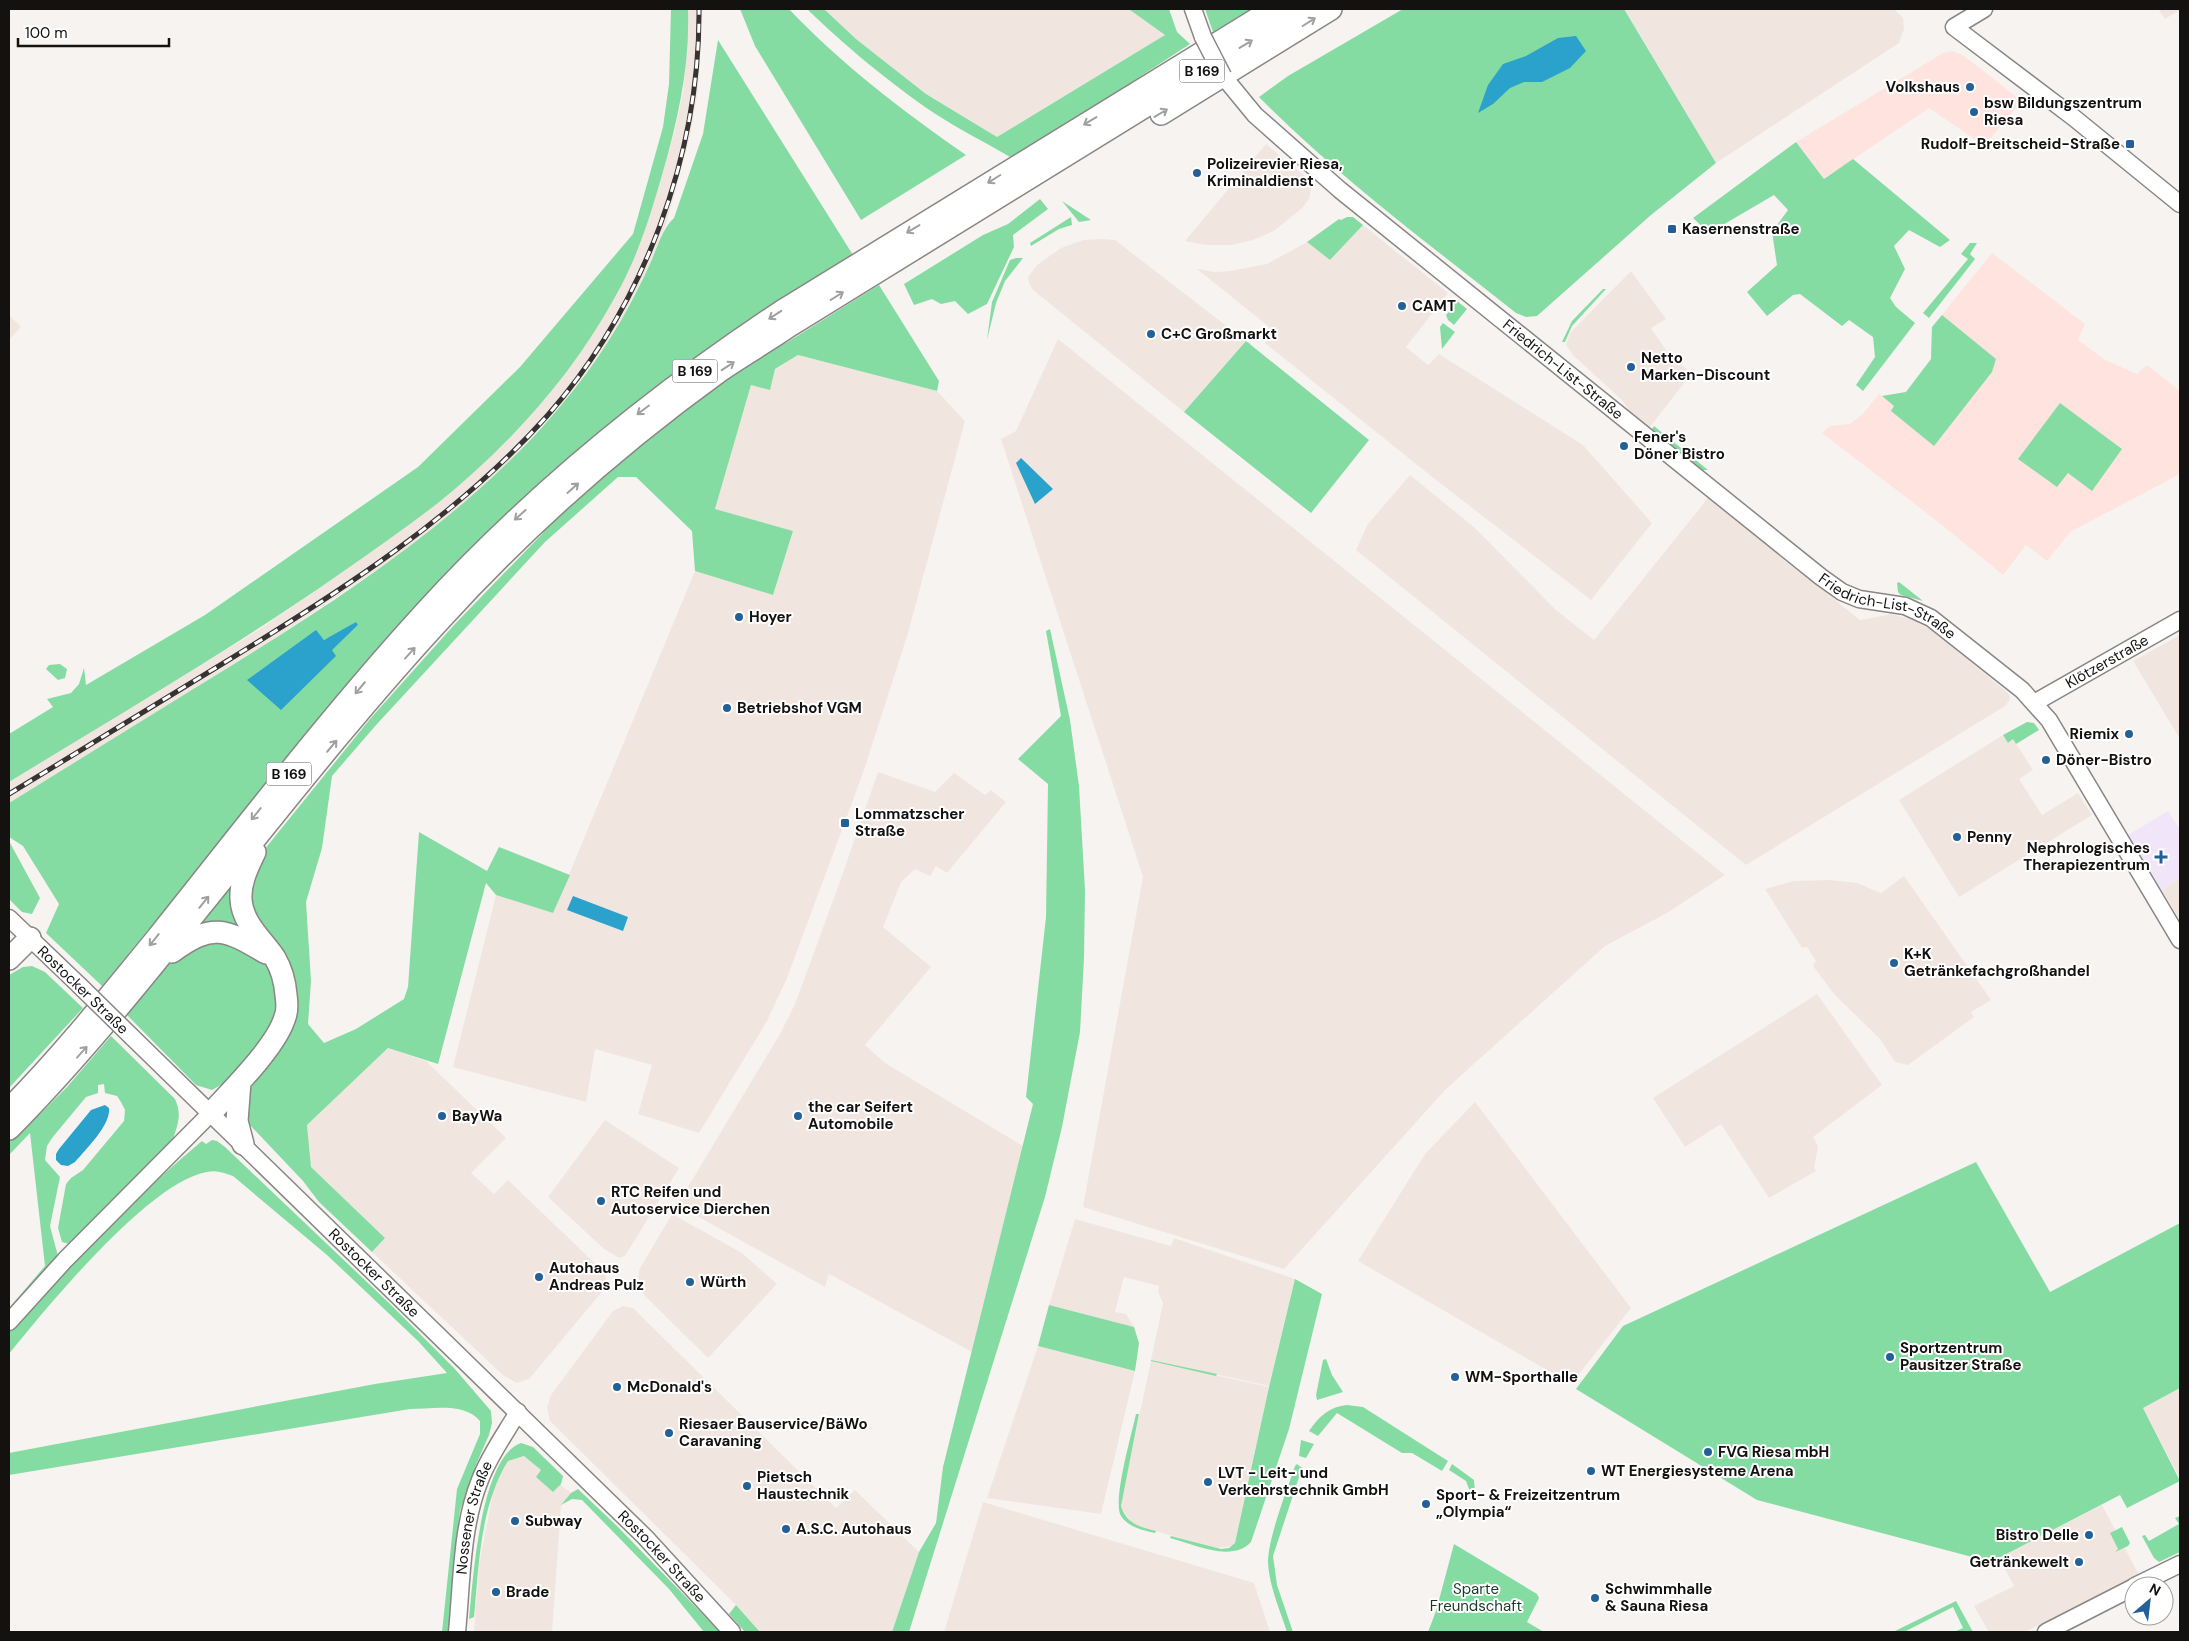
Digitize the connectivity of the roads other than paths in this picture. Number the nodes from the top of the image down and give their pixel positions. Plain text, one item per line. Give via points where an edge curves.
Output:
1 (1193, 9) edge
2 (1273, 9) edge
3 (1303, 9) edge
4 (1331, 9) edge
5 (1984, 9) edge
6 (1223, 76) junction
7 (2180, 204) edge
8 (935, 235) junction
9 (2180, 620) edge
10 (2034, 703) junction
11 (267, 824) junction
12 (9, 918) edge
13 (30, 938) junction
14 (2180, 940) edge
15 (9, 959) edge
16 (275, 959) junction
17 (152, 967) junction
18 (240, 1082) junction
19 (12, 1105) edge
20 (210, 1114) junction
21 (9, 1128) edge
22 (243, 1144) junction
23 (9, 1322) edge
24 (518, 1412) junction
25 (2180, 1564) edge
26 (2155, 1576) edge
27 (2124, 1592) edge
28 (457, 1632) edge
29 (732, 1632) edge
30 (2046, 1632) edge

1 - 6 street, Friedrich-List-Straße, bridge via 1203,38
2 -> 19 highway, B 169 via 782,311 707,362 570,470 514,521 423,614 75,1037
8 -> 3 highway, B 169
6 -> 4 highway
5 - 7 street via 1954,27
8 -> 6 highway via 965,229 1022,198
6 - 10 street, Friedrich-List-Straße via 1255,115 1340,190 1820,577 1859,599 1904,606 1931,618
11 -> 8 highway, B 169 via 441,618 580,482 722,370
9 - 10 street, Klötzerstraße
10 - 14 street, Friedrich-List-Straße via 2049,720
11 - 16 highway via 243,876 241,900 248,921
17 -> 11 highway, B 169
12 - 13 street, Rostocker Straße
13 - 15 highway
13 - 20 street, Rostocker Straße, bridge
16 - 17 highway via 234,934 215,932 198,935
16 - 18 highway via 285,979 285,1019 266,1050
21 -> 17 highway, B 169 via 93,1039
18 - 20 highway
18 - 22 highway via 238,1121
20 - 22 street, Rostocker Straße
20 - 23 street via 65,1260
22 - 24 street, Rostocker Straße
24 - 28 street, Nossener Straße via 488,1461 474,1499 466,1534
24 - 29 street, Rostocker Straße via 645,1537
25 - 26 street
27 - 30 street

